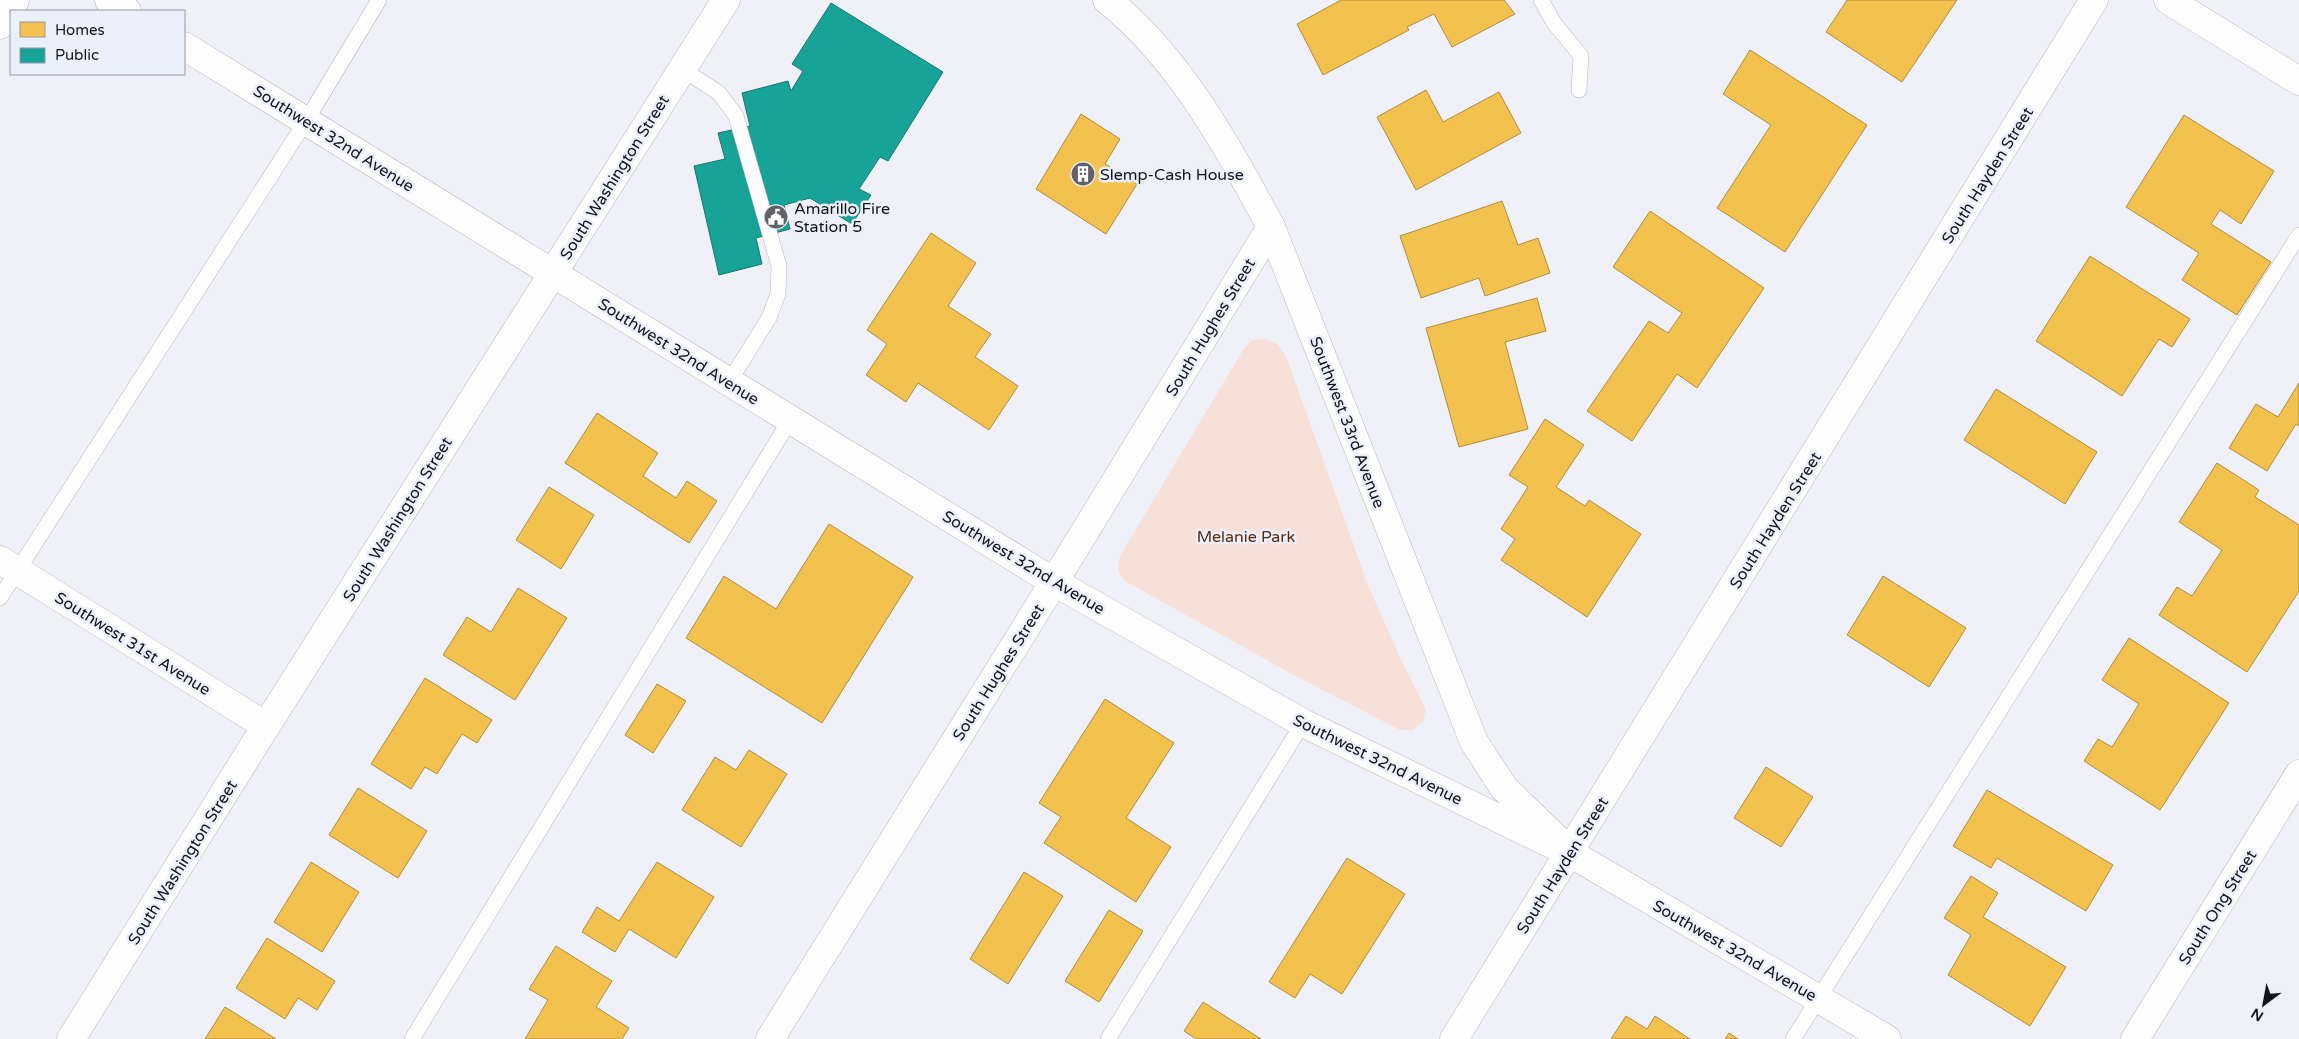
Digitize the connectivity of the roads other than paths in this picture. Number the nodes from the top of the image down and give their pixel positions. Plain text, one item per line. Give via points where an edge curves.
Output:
1 (15, 0) edge
2 (109, 0) edge
3 (379, 0) edge
4 (726, 0) edge
5 (1107, 0) edge
6 (1541, 0) edge
7 (2094, 0) edge
8 (2168, 0) edge
9 (125, 10) edge
10 (0, 25) edge
11 (185, 47) edge
12 (682, 69) junction
13 (2299, 81) edge
14 (1579, 90) dead end
15 (306, 121) junction
16 (1271, 227) junction
17 (2299, 234) edge
18 (553, 274) junction
19 (729, 382) junction
20 (790, 420) junction
21 (8, 565) edge
22 (1054, 582) junction
23 (0, 598) edge
24 (1302, 723) junction
25 (266, 726) junction
26 (2299, 774) edge
27 (1570, 853) junction
28 (1818, 999) junction
29 (72, 1039) edge
30 (412, 1039) edge
31 (770, 1039) edge
32 (1108, 1039) edge
33 (1454, 1039) edge
34 (1793, 1039) edge
35 (1887, 1039) edge
36 (2135, 1039) edge

1 - 10 street
2 - 9 street
3 - 15 lane
4 - 12 street, South Washington Street
5 - 16 street, Southwest 33rd Avenue via 1125,14 1184,82 1234,156
6 - 14 lane via 1554,23 1581,56
7 - 27 street, South Hayden Street
8 - 13 street
11 - 15 street, Southwest 32nd Avenue
12 - 18 street, South Washington Street
12 - 19 lane via 718,93 736,116 779,266 778,294 769,318
15 - 18 street, Southwest 32nd Avenue
15 - 21 lane
16 - 22 street, South Hughes Street
16 - 27 street, Southwest 33rd Avenue via 1474,742 1504,788
17 - 28 lane
18 - 19 street, Southwest 32nd Avenue
18 - 25 street, South Washington Street
19 - 20 street, Southwest 32nd Avenue
20 - 22 street, Southwest 32nd Avenue
20 - 30 lane
21 - 23 lane
21 - 25 street, Southwest 31st Avenue
22 - 24 street, Southwest 32nd Avenue
22 - 31 street, South Hughes Street
24 - 27 street, Southwest 32nd Avenue
24 - 32 lane
25 - 29 street, South Washington Street
26 - 36 street, South Ong Street
27 - 28 street, Southwest 32nd Avenue
27 - 33 street, South Hayden Street
28 - 34 lane
28 - 35 street, Southwest 32nd Avenue

